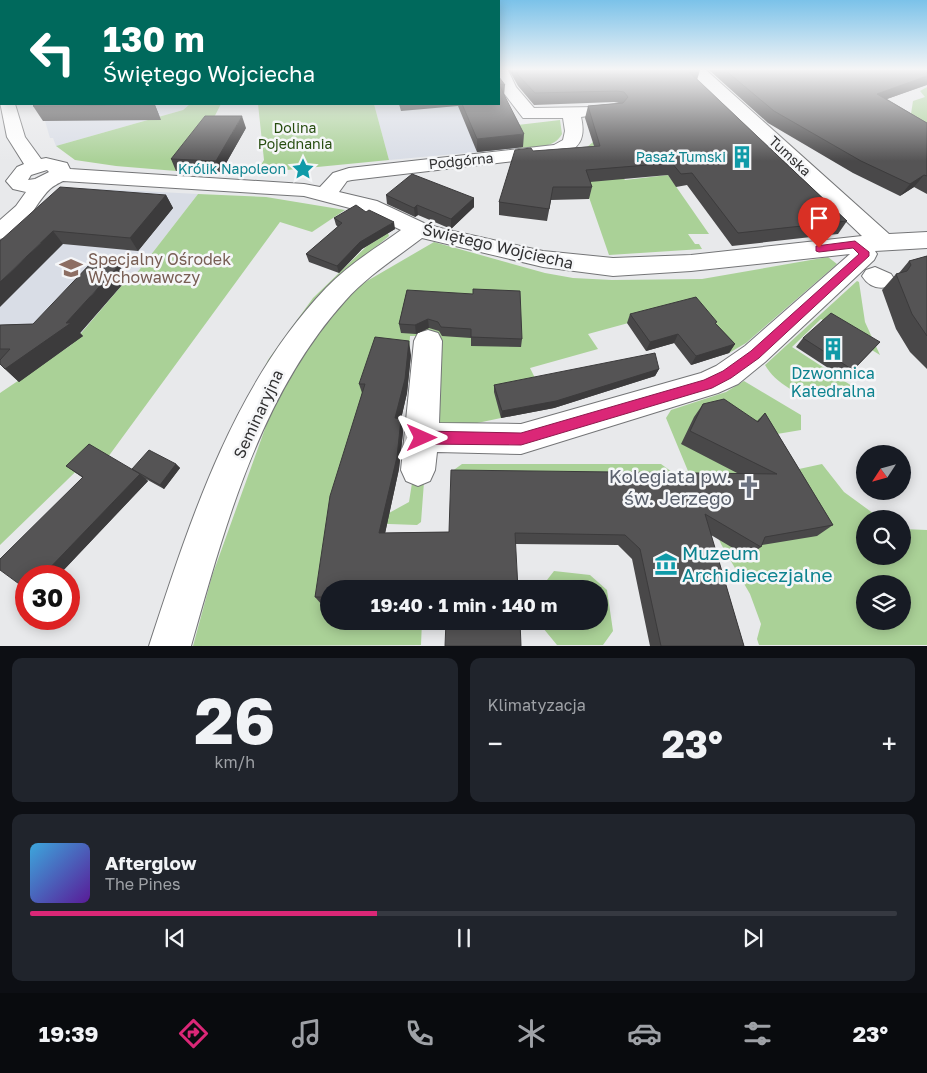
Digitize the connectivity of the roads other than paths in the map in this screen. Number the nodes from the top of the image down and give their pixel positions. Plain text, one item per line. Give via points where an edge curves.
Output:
1 (517, 100) edge
2 (726, 100) edge
3 (7, 105) edge
4 (606, 110) edge
5 (571, 113) junction
6 (46, 174) junction
7 (325, 195) junction
8 (418, 229) junction
9 (0, 232) edge
10 (927, 240) edge
11 (869, 243) junction
12 (428, 341) dead end
13 (422, 438) junction
14 (418, 470) dead end
15 (170, 646) edge

1 - 5 street via 526,112 535,115
2 - 11 street, Tumska
3 - 6 street via 16,137
4 - 5 street
5 - 7 street, Podgórna via 576,136 572,143 558,150 349,174 340,177
6 - 7 street, Świętego Wojciecha via 284,187
6 - 9 street via 24,211
7 - 8 street, Świętego Wojciecha via 369,206
8 - 11 street, Świętego Wojciecha via 543,259 613,267 690,263
8 - 15 street, Seminaryjna via 336,294 281,364 251,424 203,540
10 - 11 street, Świętego Wojciecha
11 - 13 street via 865,254 852,267 755,354 727,375 707,384 521,439
12 - 13 street
13 - 14 street

